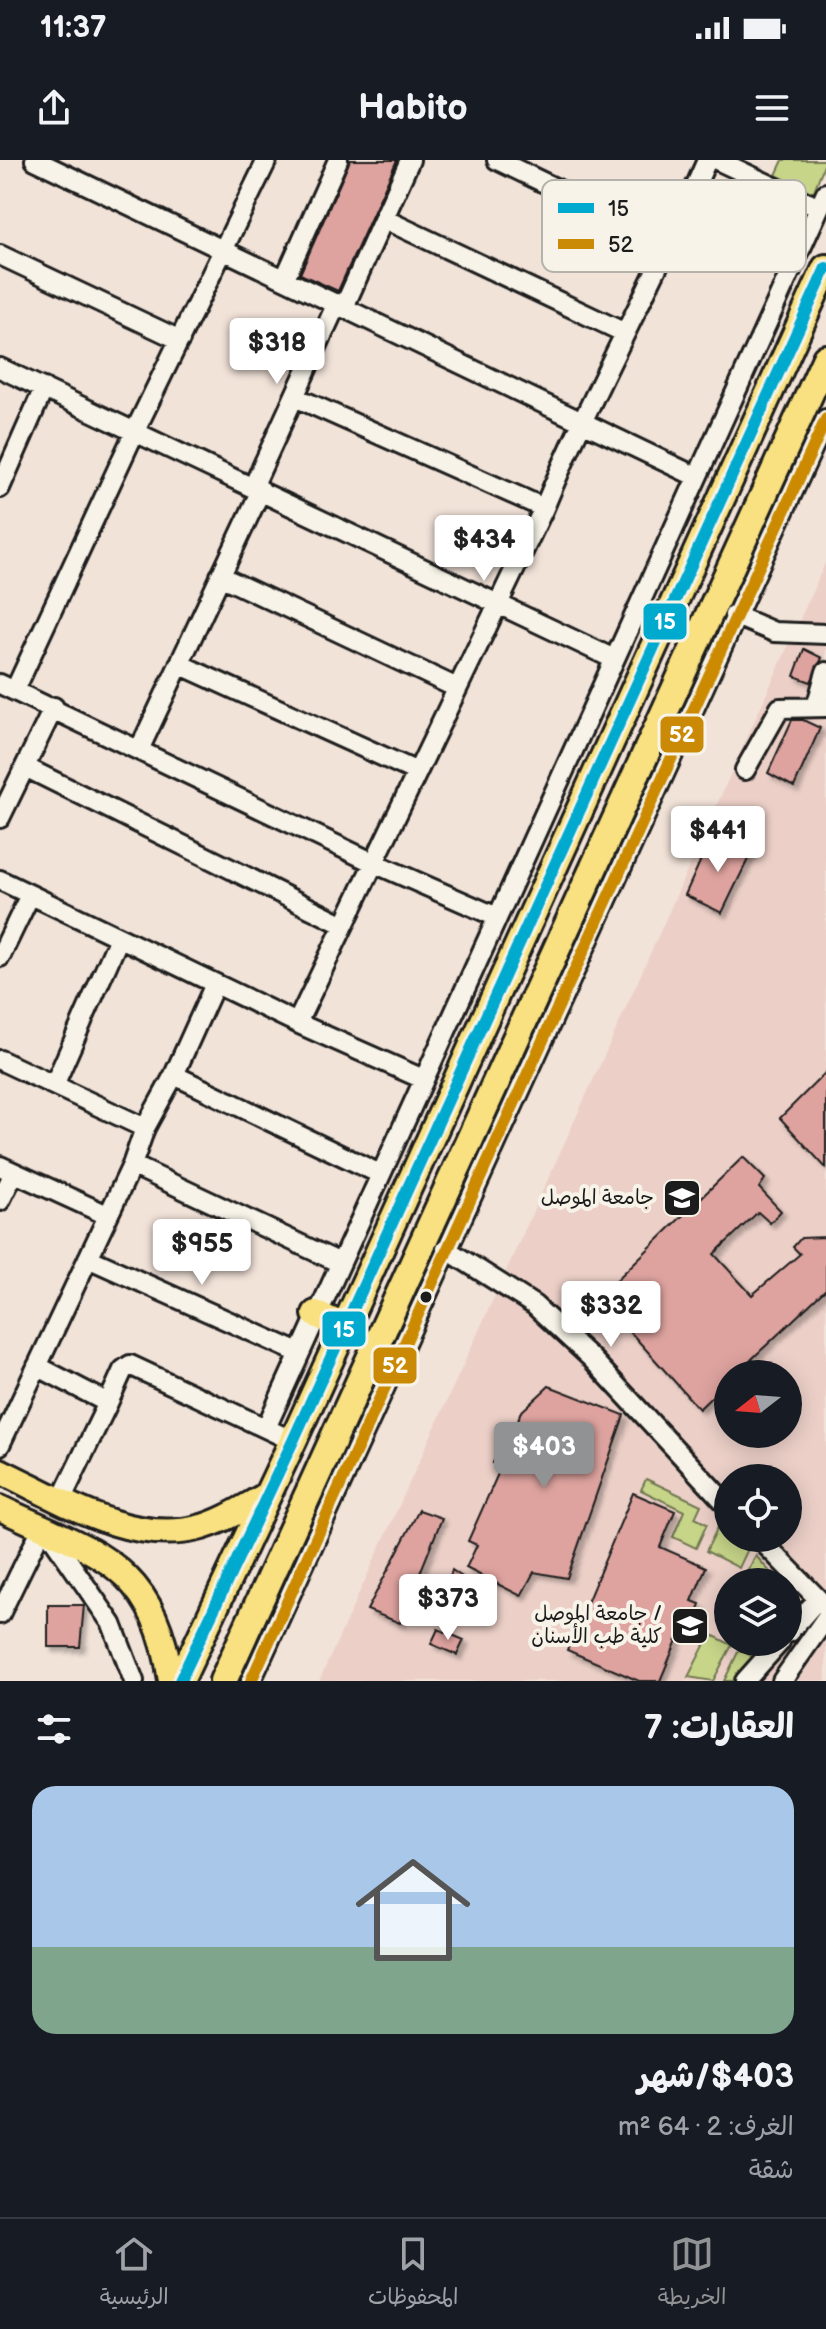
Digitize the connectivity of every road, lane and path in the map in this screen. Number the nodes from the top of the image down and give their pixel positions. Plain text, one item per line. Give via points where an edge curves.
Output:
1 (35, 160) edge
2 (267, 160) edge
3 (338, 160) edge
4 (410, 160) edge
5 (497, 160) edge
6 (707, 160) edge
7 (717, 160) edge
8 (698, 180) edge
9 (769, 180) edge
10 (542, 182) edge
11 (823, 201) edge
12 (384, 219) junction
13 (806, 238) edge
14 (224, 252) junction
15 (0, 255) edge
16 (826, 268) edge
17 (657, 272) edge
18 (791, 272) edge
19 (285, 278) junction
20 (340, 305) junction
21 (625, 333) junction
22 (180, 340) junction
23 (826, 358) edge
24 (0, 368) edge
25 (44, 388) junction
26 (295, 397) junction
27 (826, 419) edge
28 (580, 421) junction
29 (135, 431) junction
30 (697, 477) junction
31 (0, 488) edge
32 (257, 488) junction
33 (544, 508) junction
34 (220, 576) junction
35 (499, 602) junction
36 (734, 615) junction
37 (826, 634) edge
38 (614, 659) junction
39 (179, 664) junction
40 (826, 672) edge
41 (8, 687) edge
42 (457, 688) junction
43 (54, 707) junction
44 (821, 707) edge
45 (139, 750) junction
46 (25, 767) junction
47 (745, 770) dead end
48 (417, 772) junction
49 (0, 818) edge
50 (374, 863) junction
51 (0, 880) edge
52 (30, 895) junction
53 (497, 917) junction
54 (344, 925) junction
55 (526, 930) junction
56 (119, 938) junction
57 (556, 945) junction
58 (0, 957) edge
59 (215, 984) junction
60 (297, 1023) junction
61 (0, 1060) edge
62 (174, 1075) junction
63 (423, 1079) junction
64 (55, 1083) junction
65 (145, 1128) junction
66 (132, 1165) junction
67 (7, 1170) edge
68 (380, 1174) junction
69 (0, 1201) edge
70 (107, 1215) junction
71 (445, 1231) junction
72 (88, 1258) junction
73 (340, 1263) junction
74 (316, 1314) junction
75 (344, 1327) junction
76 (299, 1353) junction
77 (37, 1366) junction
78 (108, 1403) junction
79 (266, 1428) junction
80 (293, 1441) junction
81 (0, 1445) edge
82 (0, 1471) edge
83 (714, 1491) edge
84 (265, 1496) junction
85 (61, 1500) junction
86 (0, 1508) edge
87 (45, 1529) junction
88 (773, 1552) edge
89 (822, 1603) edge
90 (0, 1614) edge
91 (826, 1618) edge
92 (802, 1621) edge
93 (767, 1656) edge
94 (134, 1681) edge
95 (171, 1681) edge
96 (180, 1681) edge
97 (223, 1681) edge
98 (251, 1681) edge
99 (745, 1681) edge
100 (782, 1681) edge

1 - 14 street
2 - 14 street
3 - 19 street
4 - 12 street
5 - 10 street
6 - 8 street
7 - 9 street
11 - 13 street
12 - 20 street
12 - 21 street
14 - 19 street
14 - 22 street
15 - 22 street
16 - 55 highway
17 - 21 street
18 - 30 street
19 - 20 street
20 - 26 street
20 - 28 street
21 - 28 street
22 - 29 street
23 - 57 highway
24 - 25 street
25 - 29 street
25 - 31 street
26 - 32 street
26 - 33 street
27 - 36 street
28 - 30 street
28 - 33 street
29 - 32 street
29 - 41 street
30 - 38 street
32 - 34 street
32 - 35 street
33 - 35 street
34 - 39 street
34 - 42 street
35 - 38 street
35 - 42 street
36 - 37 street via 774,632
36 - 71 street
38 - 53 street
39 - 45 street
39 - 48 street
40 - 44 street
41 - 43 street
42 - 48 street
43 - 45 street
43 - 46 street
44 - 47 street via 780,708
45 - 50 street
46 - 49 street
46 - 54 street
48 - 50 street
50 - 53 street
50 - 54 street
51 - 52 street
52 - 56 street
52 - 58 street
53 - 63 street
54 - 60 street
55 - 57 highway
55 - 75 highway
56 - 59 street
56 - 64 street
57 - 71 highway
59 - 60 street
59 - 62 street
60 - 63 street
61 - 64 street
62 - 65 street
62 - 68 street
63 - 68 street
64 - 65 street
65 - 66 street
66 - 70 street
66 - 73 street
67 - 69 street
67 - 70 street
68 - 73 street
70 - 72 street
71 - 83 street via 592,1359
71 - 97 highway
71 - 98 street
72 - 76 street
72 - 77 street
73 - 74 street
74 - 75 highway
74 - 76 street
75 - 80 highway
76 - 79 street
77 - 78 street
77 - 81 street
78 - 79 street via 130,1365
78 - 85 street
79 - 80 street
80 - 84 highway
82 - 85 main road
84 - 85 main road via 221,1520 178,1532 118,1525
84 - 96 highway
86 - 87 main road
87 - 90 street
87 - 94 street via 112,1624
87 - 95 main road via 111,1560 127,1576 153,1613
88 - 89 street
89 - 92 street
91 - 100 street
93 - 99 street

